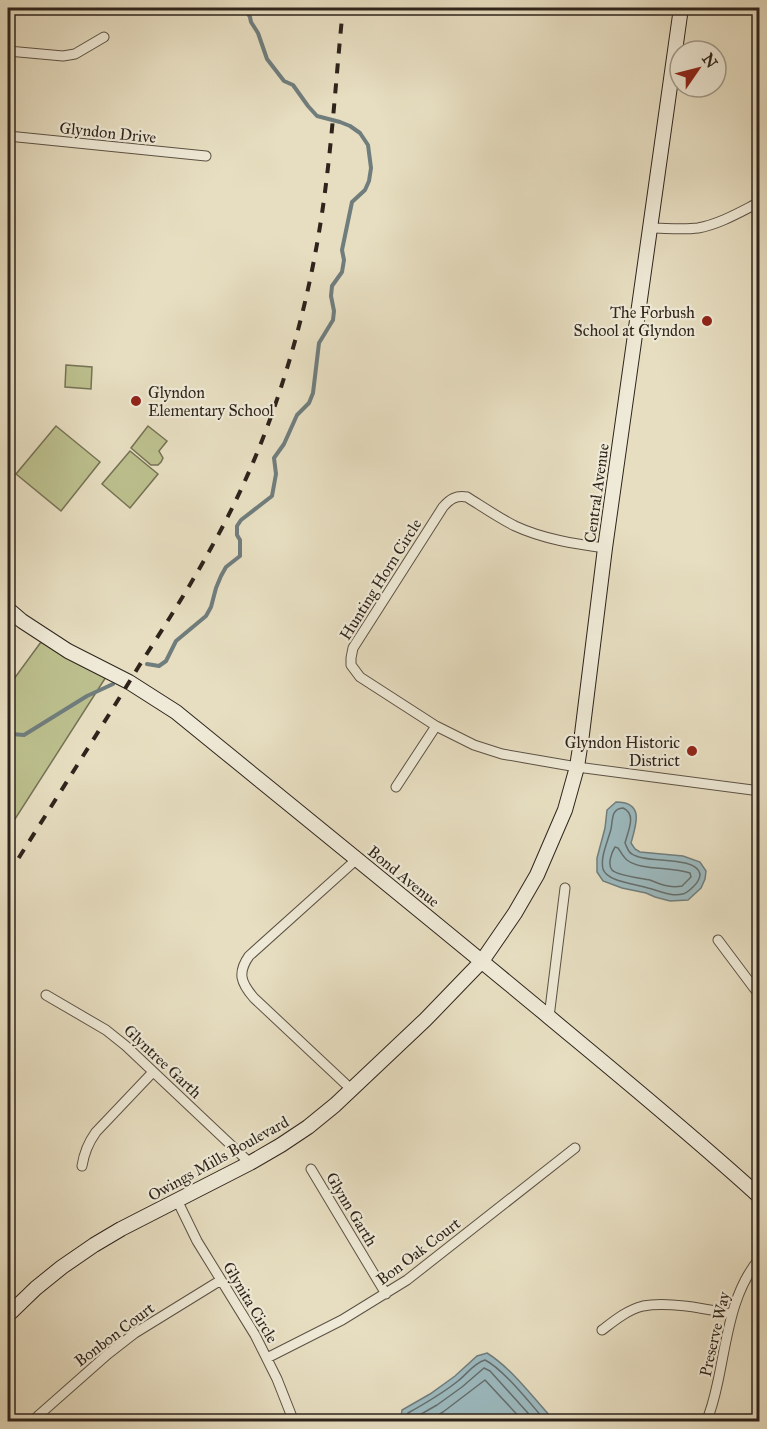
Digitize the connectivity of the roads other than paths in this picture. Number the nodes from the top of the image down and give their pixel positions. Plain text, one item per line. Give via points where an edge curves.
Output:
1 (681, 8) edge
2 (104, 37) dead end
3 (8, 51) edge
4 (8, 136) edge
5 (206, 156) dead end
6 (759, 202) edge
7 (650, 228) junction
8 (605, 548) junction
9 (8, 609) edge
10 (436, 726) junction
11 (577, 767) junction
12 (396, 787) dead end
13 (759, 791) edge
14 (357, 859) junction
15 (565, 888) dead end
16 (718, 940) dead end
17 (482, 961) junction
18 (46, 995) dead end
19 (759, 996) edge
20 (549, 1017) junction
21 (153, 1072) junction
22 (352, 1090) junction
23 (575, 1148) dead end
24 (250, 1163) junction
25 (82, 1166) dead end
26 (311, 1169) dead end
27 (759, 1197) edge
28 (177, 1200) junction
29 (759, 1258) edge
30 (221, 1280) junction
31 (386, 1294) junction
32 (732, 1314) junction
33 (8, 1315) edge
34 (602, 1330) dead end
35 (267, 1358) junction
36 (31, 1422) edge
37 (294, 1422) edge
38 (706, 1422) edge

1 - 7 main road, Central Avenue
2 - 3 street via 75,54 63,56
4 - 5 street, Glyndon Drive
6 - 7 street via 709,225
7 - 8 main road, Central Avenue
8 - 10 street, Hunting Horn Circle via 568,543 515,526 467,497 449,500 353,648 351,658 360,677
8 - 11 main road, Central Avenue
9 - 14 main road, Bond Avenue via 68,651 161,701
10 - 11 street, Hunting Horn Circle via 502,754
10 - 12 street
11 - 13 street, Hunting Horn Circle
11 - 17 main road, Central Avenue via 561,820 537,875
14 - 17 main road, Bond Avenue
14 - 22 street via 249,956 241,971 242,982 254,998
15 - 20 street
16 - 19 street
17 - 20 main road, Bond Avenue
17 - 22 main road, Owings Mills Boulevard
18 - 21 street, Glyntree Garth via 106,1030
20 - 27 main road, Bond Avenue
21 - 24 street, Glyntree Garth
21 - 25 street via 96,1132
22 - 24 main road, Owings Mills Boulevard via 308,1127
23 - 31 street, Bon Oak Court
24 - 28 main road, Owings Mills Boulevard
26 - 31 street, Glynn Garth
28 - 30 street, Glynita Circle
28 - 33 main road, Owings Mills Boulevard via 94,1245 36,1288
29 - 32 street, Preserve Way via 738,1292
30 - 35 street, Glynita Circle
30 - 36 street, Bonbon Court via 135,1333
31 - 35 street, Bon Oak Court
32 - 34 street via 692,1307 644,1306
32 - 38 street, Preserve Way
35 - 37 street, Glynita Circle

